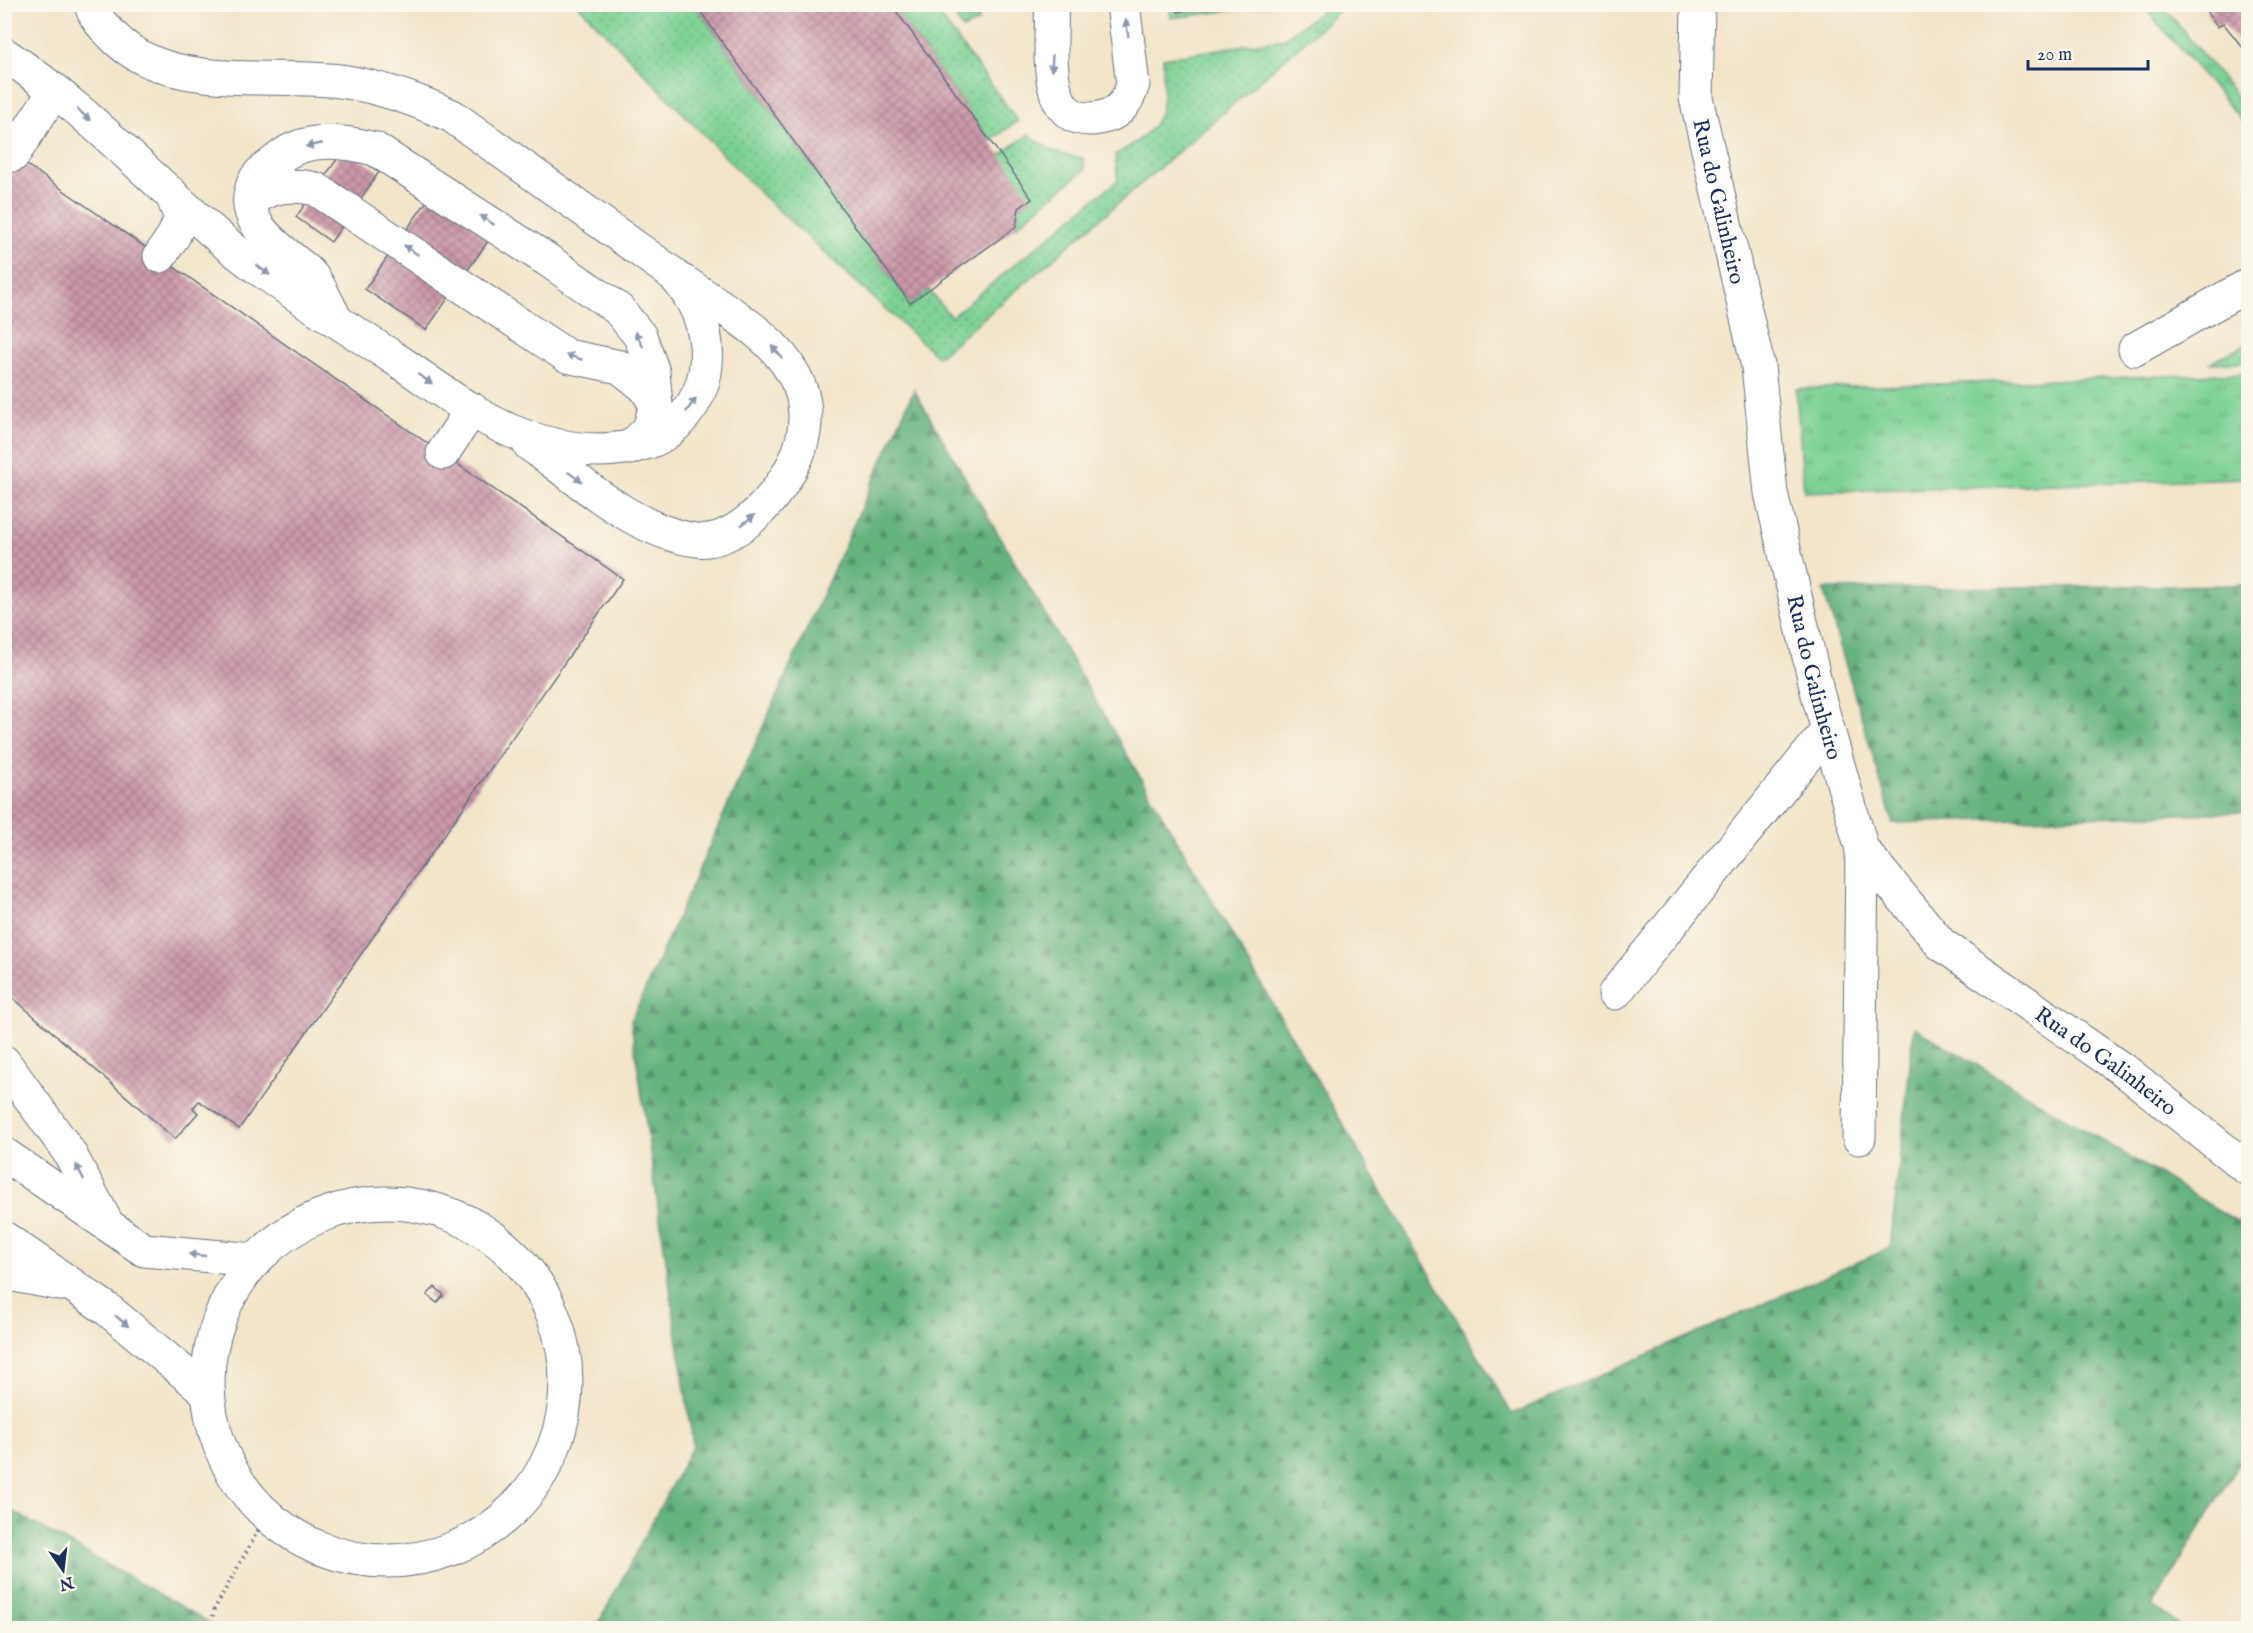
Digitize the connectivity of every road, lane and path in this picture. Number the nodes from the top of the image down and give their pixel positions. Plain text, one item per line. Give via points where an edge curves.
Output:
1 (91, 4) edge
2 (1051, 4) edge
3 (1123, 4) edge
4 (1698, 4) edge
5 (4, 54) edge
6 (55, 90) junction
7 (14, 155) dead end
8 (171, 193) junction
9 (250, 201) junction
10 (229, 246) junction
11 (673, 274) junction
12 (2248, 285) edge
13 (337, 321) junction
14 (2135, 349) dead end
15 (656, 405) junction
16 (472, 409) junction
17 (510, 431) junction
18 (630, 448) junction
19 (443, 453) dead end
20 (1828, 730) junction
21 (1862, 849) junction
22 (1615, 993) dead end
23 (4, 1062) edge
24 (1859, 1138) dead end
25 (4, 1154) edge
26 (2248, 1169) edge
27 (107, 1224) junction
28 (4, 1238) edge
29 (255, 1260) junction
30 (4, 1273) edge
31 (74, 1287) junction
32 (207, 1392) junction
33 (266, 1515) junction
34 (210, 1629) edge

1 - 11 street via 94,16 122,47 165,69 198,76 348,82 415,99 452,116
2 -> 3 street via 1054,92 1071,113 1092,119 1110,116 1121,108 1133,84
4 - 20 street, Rua do Galinheiro via 1696,98 1758,366 1771,493
5 - 6 street
6 - 7 street
6 -> 8 street
8 - 10 street
8 - 10 street via 181,218 168,262 208,242
9 - 13 street via 256,224 271,244 309,273
15 -> 9 street via 645,387 620,367 567,356 316,189 296,184 269,188
15 -> 9 street via 653,372 640,336 618,309 375,149 349,142 313,143 282,155 255,179
10 -> 13 street
17 -> 11 street via 634,518 665,534 699,541 748,522 784,481 802,442 806,413 799,384 765,338
18 -> 11 street via 660,438 702,390 707,357 702,323 690,293
12 - 14 street
13 -> 16 street
15 - 18 street via 649,429
16 - 17 street
16 - 19 street
17 - 18 street via 556,445 602,452
20 - 21 street, Rua do Galinheiro
20 - 22 street
21 - 24 street
21 - 26 street, Rua do Galinheiro via 1941,944 2129,1074
27 -> 23 street via 69,1152
25 - 27 street
29 -> 27 street via 144,1250
28 - 31 street
29 - 32 street via 232,1290 218,1320 208,1356
29 - 33 street via 301,1225 343,1208 378,1203 414,1204 449,1213 480,1228 510,1250 532,1275 551,1306 562,1338 567,1374 565,1409 556,1443 541,1475 502,1519 462,1545 429,1556 395,1561 359,1560 325,1551 293,1536
30 - 31 street
31 -> 32 street
32 - 33 street via 212,1425 224,1459 242,1490
33 - 34 path via 214,1610

